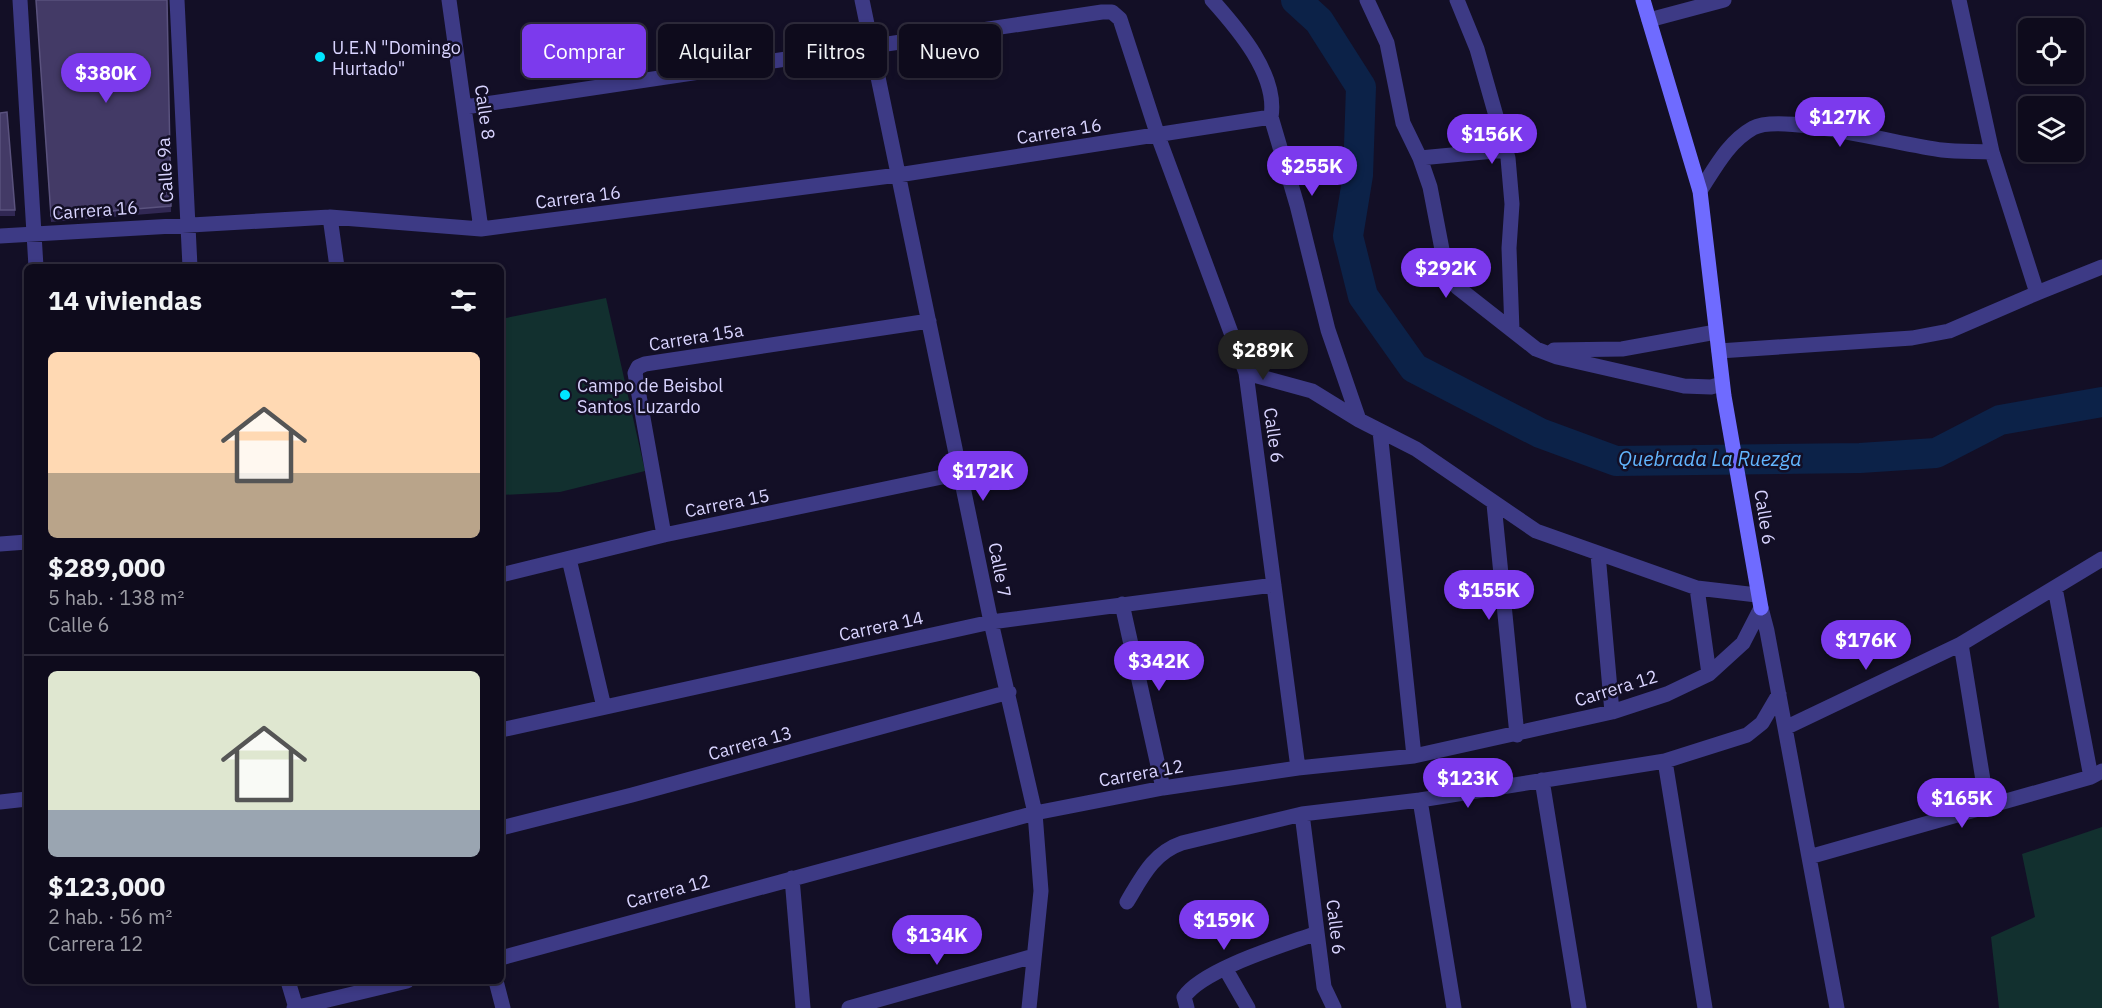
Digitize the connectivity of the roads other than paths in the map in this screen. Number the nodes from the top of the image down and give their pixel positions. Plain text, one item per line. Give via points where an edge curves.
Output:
1 (20, 0) edge
2 (177, 0) edge
3 (449, 0) edge
4 (862, 0) edge
5 (1212, 0) edge
6 (1367, 0) edge
7 (1457, 0) edge
8 (1643, 0) edge
9 (1724, 0) edge
10 (1959, 0) edge
11 (1649, 20) junction
12 (867, 24) edge
13 (887, 46) edge
14 (785, 61) edge
15 (878, 78) edge
16 (465, 107) junction
17 (1271, 117) junction
18 (1158, 136) junction
19 (1505, 150) junction
20 (1992, 152) junction
21 (1420, 158) junction
22 (898, 175) junction
23 (1700, 190) junction
24 (330, 217) junction
25 (187, 224) junction
26 (481, 229) junction
27 (34, 234) junction
28 (0, 236) edge
29 (36, 264) edge
30 (190, 264) edge
31 (337, 264) edge
32 (2102, 267) edge
33 (2037, 293) junction
34 (929, 321) junction
35 (1512, 330) junction
36 (1716, 332) junction
37 (1536, 349) junction
38 (1719, 351) junction
39 (1246, 373) junction
40 (1723, 390) junction
41 (1359, 420) junction
42 (1380, 431) junction
43 (961, 473) junction
44 (1494, 504) junction
45 (664, 535) junction
46 (24, 543) edge
47 (0, 544) edge
48 (1598, 554) junction
49 (569, 559) junction
50 (2102, 560) edge
51 (504, 573) edge
52 (1274, 585) junction
53 (1697, 588) junction
54 (2055, 588) junction
55 (1759, 601) junction
56 (1122, 604) junction
57 (991, 622) junction
58 (1961, 644) junction
59 (1709, 674) junction
60 (1009, 692) junction
61 (1779, 694) junction
62 (604, 707) junction
63 (1612, 712) junction
64 (1785, 728) junction
65 (504, 729) edge
66 (1517, 735) junction
67 (1414, 756) junction
68 (1665, 761) junction
69 (1298, 768) junction
70 (2096, 774) edge
71 (1542, 780) junction
72 (1163, 788) junction
73 (24, 799) edge
74 (1420, 800) junction
75 (0, 802) edge
76 (1987, 805) junction
77 (1035, 813) junction
78 (1302, 814) junction
79 (504, 827) edge
80 (1809, 857) junction
81 (792, 878) junction
82 (1126, 902) dead end
83 (1317, 933) junction
84 (1034, 956) junction
85 (504, 957) edge
86 (1225, 968) junction
87 (289, 984) edge
88 (395, 984) edge
89 (497, 984) edge
90 (295, 1008) edge
91 (503, 1008) edge
92 (803, 1008) edge
93 (849, 1008) edge
94 (1029, 1008) edge
95 (1187, 1008) edge
96 (1248, 1008) edge
97 (1334, 1008) edge
98 (1454, 1008) edge
99 (1579, 1008) edge
100 (1705, 1008) edge
101 (1837, 1008) edge

1 - 27 street
2 - 25 street, Calle 9a
3 - 16 street, Calle 8
4 - 12 street, Calle 7
5 - 17 street via 1251,46 1270,98
6 - 21 street via 1386,43 1403,123
7 - 19 street via 1477,49
8 - 11 street, Calle 6
9 - 11 street
10 - 20 street
11 - 23 street, Calle 6
13 - 18 street, Calle 6 via 1112,12 1120,19
14 - 16 street
15 - 22 street, Calle 7
16 - 26 street, Calle 8
17 - 18 street, Carrera 16
17 - 41 street via 1328,330
18 - 22 street, Carrera 16
18 - 39 street, Calle 6
19 - 21 street
19 - 35 street via 1512,204
20 - 23 street via 1942,150 1826,128 1785,124 1755,127 1732,143
20 - 33 street
21 - 35 street via 1434,208 1439,248 1450,277
22 - 26 street, Carrera 16
22 - 34 street, Calle 7
23 - 36 street, Calle 6
24 - 25 street, Carrera 16
24 - 26 street, Carrera 16
24 - 31 street
25 - 27 street, Carrera 16
25 - 30 street, Calle 9a
27 - 28 street, Carrera 16
27 - 29 street
32 - 33 street
33 - 38 street via 1949,332
34 - 43 street, Calle 7
34 - 45 street, Carrera 15a via 638,367 635,373
35 - 37 street
36 - 37 street via 1622,349
36 - 38 street, Calle 6
37 - 40 street via 1574,362 1676,385
38 - 40 street, Calle 6
39 - 41 street via 1312,391
39 - 52 street, Calle 6
40 - 55 street, Calle 6
41 - 42 street
42 - 44 street via 1460,477
42 - 67 street
43 - 45 street, Carrera 15
43 - 57 street, Calle 7
44 - 48 street via 1536,531
44 - 66 street
45 - 49 street, Carrera 15
46 - 47 street
48 - 53 street
48 - 63 street
49 - 51 street, Carrera 15
49 - 62 street
50 - 54 street
52 - 56 street, Carrera 14
52 - 69 street, Calle 6
53 - 55 street
53 - 59 street
54 - 58 street
54 - 70 street
55 - 59 street, Carrera 12 via 1743,643
55 - 61 street, Calle 6
56 - 57 street, Carrera 14
56 - 72 street
57 - 60 street, Calle 7
57 - 62 street, Carrera 14
58 - 64 street
58 - 76 street
59 - 63 street, Carrera 12 via 1667,694
60 - 77 street, Calle 7
60 - 79 street, Carrera 13
61 - 64 street, Calle 6
61 - 68 street via 1762,723 1747,735
62 - 65 street, Carrera 14
63 - 66 street, Carrera 12
64 - 80 street, Calle 6
66 - 67 street, Carrera 12
67 - 69 street, Carrera 12
68 - 71 street
68 - 100 street
69 - 72 street, Carrera 12
70 - 76 street
71 - 74 street
71 - 99 street
72 - 77 street, Carrera 12
73 - 75 street
74 - 78 street
74 - 98 street
76 - 80 street
77 - 81 street, Carrera 12
77 - 84 street, Calle 7 via 1041,891
78 - 82 street via 1168,848 1156,857
78 - 83 street, Calle 6
80 - 101 street, Calle 6
81 - 85 street, Carrera 12
81 - 92 street
83 - 86 street
83 - 97 street, Calle 6 via 1324,987
84 - 93 street
84 - 94 street, Calle 7
86 - 95 street via 1189,989 1184,997
86 - 96 street
87 - 90 street
88 - 90 street
89 - 91 street

